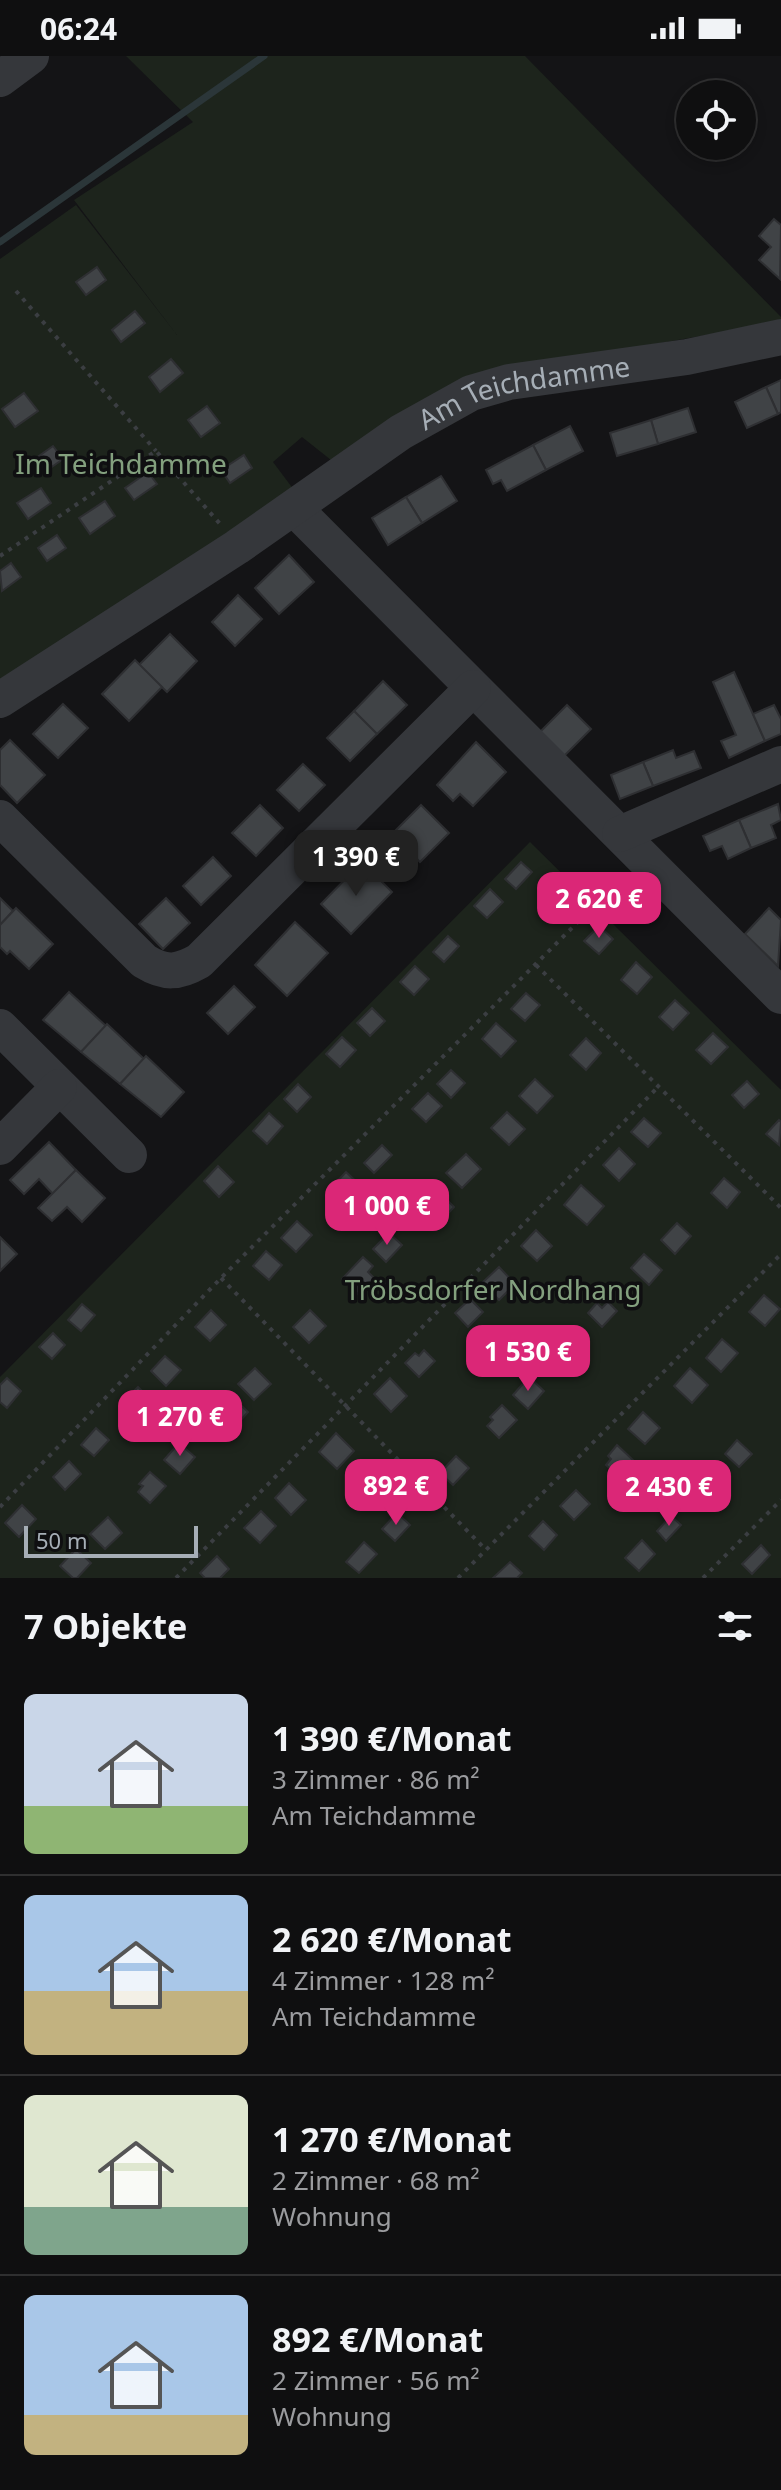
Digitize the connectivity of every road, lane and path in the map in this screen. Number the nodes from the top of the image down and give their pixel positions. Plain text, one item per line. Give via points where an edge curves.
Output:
1 (31, 56) edge
2 (0, 79) edge
3 (16, 291) dead end
4 (781, 337) edge
5 (156, 451) junction
6 (294, 508) junction
7 (223, 526) dead end
8 (0, 556) edge
9 (473, 688) junction
10 (0, 700) edge
11 (781, 764) edge
12 (0, 818) edge
13 (620, 834) junction
14 (616, 884) dead end
15 (536, 965) junction
16 (781, 996) edge
17 (0, 1027) edge
18 (659, 1086) junction
19 (59, 1087) junction
20 (0, 1147) edge
21 (129, 1155) dead end
22 (781, 1208) edge
23 (781, 1254) edge
24 (221, 1278) junction
25 (344, 1405) junction
26 (781, 1500) edge
27 (0, 1507) edge
28 (486, 1550) junction
29 (176, 1578) edge
30 (458, 1578) edge
31 (703, 1578) edge

1 - 2 street
3 - 5 path
4 - 6 street, Am Teichdamme via 687,357 509,382 471,393 401,432
5 - 7 path
5 - 8 path
6 - 9 street
6 - 10 street, Am Teichdamme
9 - 12 street via 199,961 183,970 161,972 144,961
9 - 13 street
11 - 13 street
13 - 16 street
14 - 15 path
15 - 18 path
15 - 24 path
17 - 19 street
18 - 22 path
18 - 25 path
19 - 20 street
19 - 21 street
23 - 28 path
24 - 25 path
24 - 27 path
25 - 28 path
25 - 29 path
26 - 31 path
28 - 30 path

